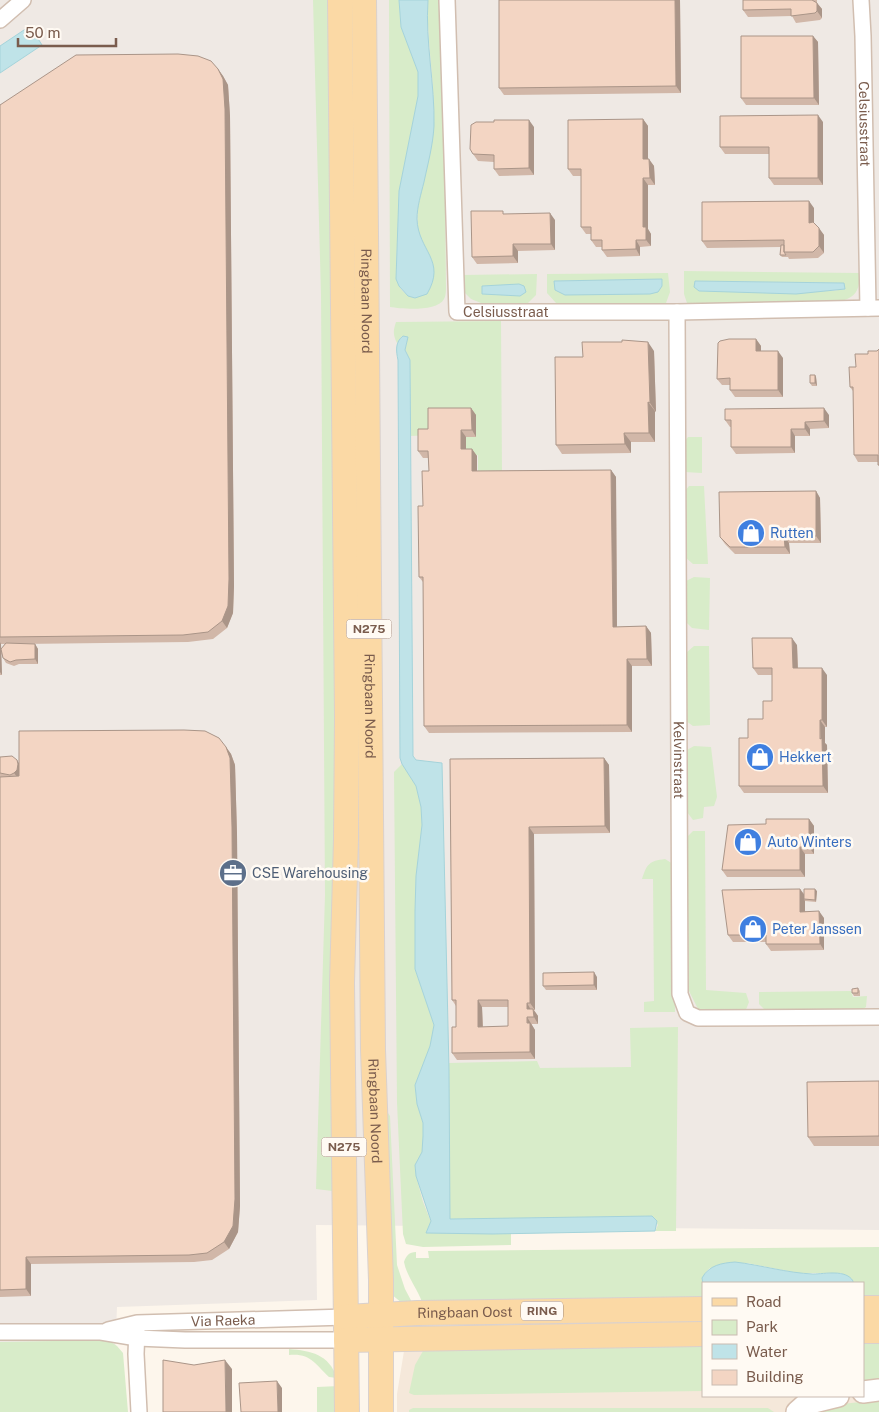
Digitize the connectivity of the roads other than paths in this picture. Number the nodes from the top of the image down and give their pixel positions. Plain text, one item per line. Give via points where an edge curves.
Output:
1 (24, 0) edge
2 (340, 0) edge
3 (364, 0) edge
4 (447, 0) edge
5 (861, 0) edge
6 (0, 20) edge
7 (874, 308) edge
8 (678, 312) junction
9 (879, 1017) edge
10 (864, 1308) edge
11 (879, 1308) edge
12 (702, 1309) edge
13 (382, 1314) junction
14 (346, 1329) junction
15 (137, 1330) junction
16 (864, 1331) edge
17 (879, 1331) edge
18 (0, 1332) edge
19 (702, 1334) edge
20 (382, 1339) junction
21 (879, 1390) edge
22 (864, 1392) edge
23 (834, 1397) edge
24 (139, 1412) edge
25 (346, 1412) edge
26 (381, 1412) edge
27 (797, 1412) edge

1 - 6 street
2 - 14 main road, Ringbaan Noord / N275 via 346,717 342,982
3 - 13 main road, Ringbaan Noord / N275 via 373,1050
4 - 8 street, Celsiusstraat via 457,312
5 - 7 street, Celsiusstraat
7 - 8 street, Celsiusstraat
8 - 9 street, Kelvinstraat via 680,994 687,1013 698,1018
10 - 11 main road
12 - 13 main road, Ringbaan Oost / RING
13 - 14 main road, Ringbaan Oost / RING
13 - 20 main road, Ringbaan Noord
14 - 15 street, Via Raeka
14 - 15 street, Via Raeka via 185,1340
14 - 20 main road, Ringbaan Oost / RING
14 - 25 main road, Ringbaan Noord
15 - 18 street, Via Raeka
15 - 24 street
16 - 17 main road
19 - 20 main road, Ringbaan Oost / RING
20 - 26 main road, Ringbaan Noord
21 - 22 street
23 - 27 street via 806,1404

